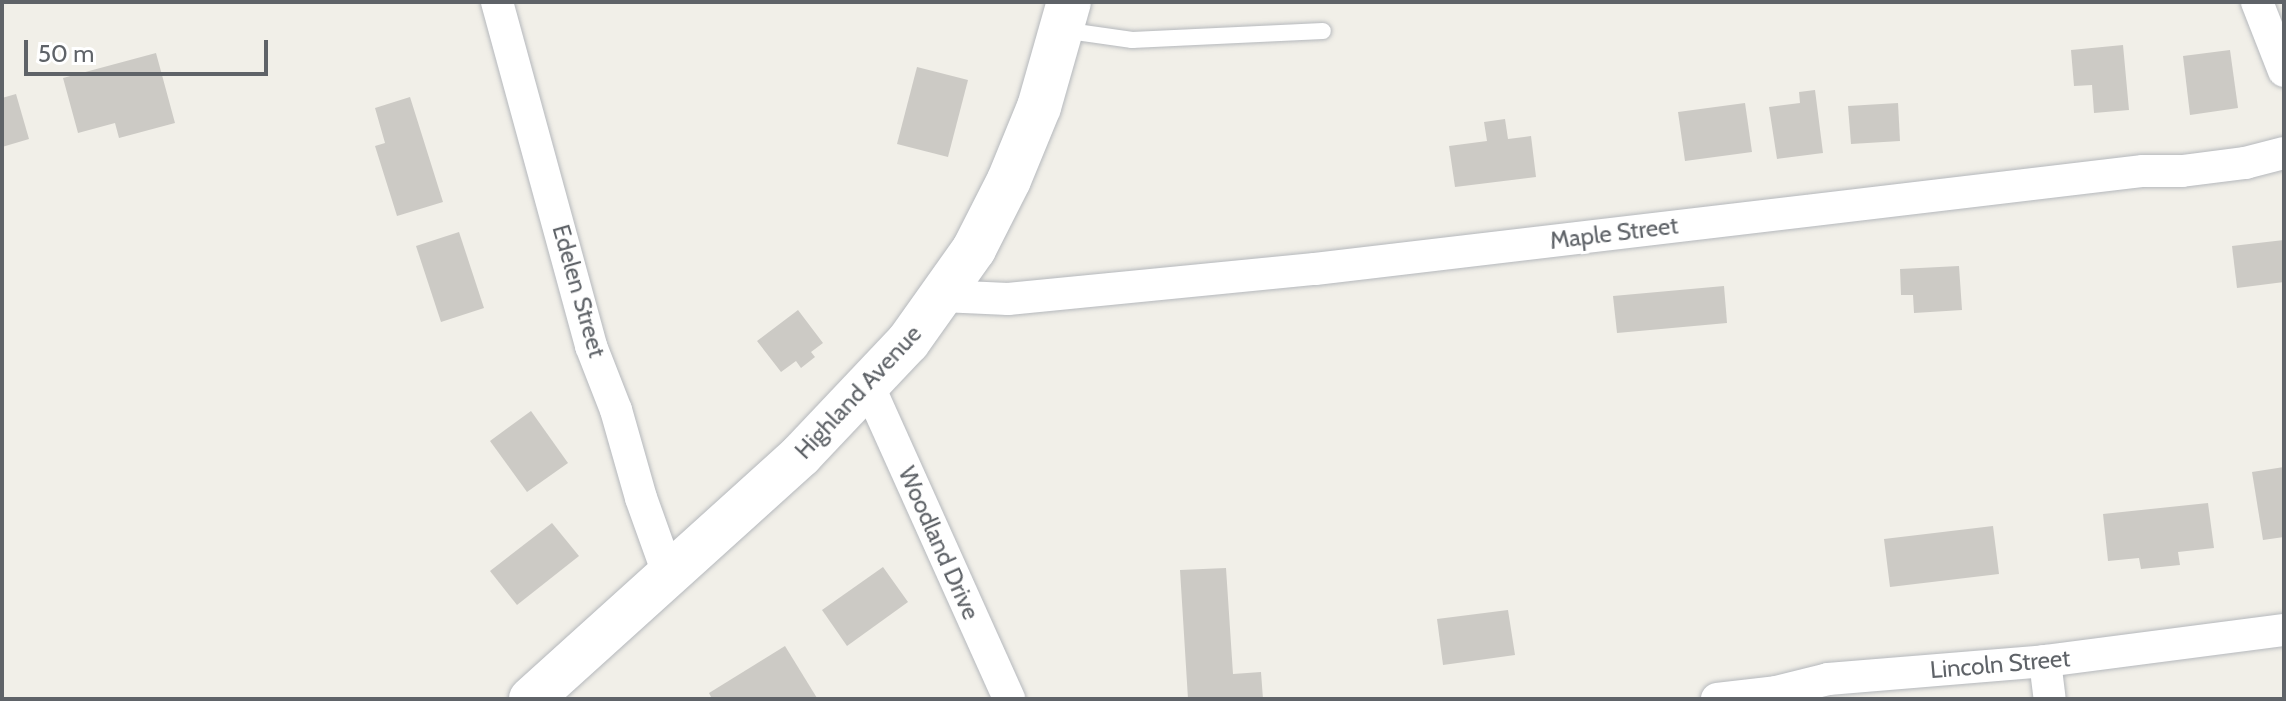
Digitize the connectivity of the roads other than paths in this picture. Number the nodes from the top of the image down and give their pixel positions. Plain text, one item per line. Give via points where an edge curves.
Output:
1 (497, 2) edge
2 (2257, 2) edge
3 (1066, 16) edge
4 (1323, 31) dead end
5 (2284, 71) edge
6 (2284, 153) edge
7 (942, 296) junction
8 (869, 387) junction
9 (669, 576) junction
10 (2284, 630) edge
11 (2045, 661) junction
12 (531, 699) edge
13 (1009, 699) edge
14 (1717, 699) edge
15 (2050, 699) edge

1 - 9 street, Edelen Street via 591,346
2 - 5 street
3 - 4 lane via 1132,40
3 - 7 main road, Highland Avenue via 1039,107 1009,180 974,249
6 - 7 street, Maple Street via 2182,171 2143,171 1315,269 1008,299
7 - 8 main road, Highland Avenue
8 - 9 main road, Highland Avenue
8 - 13 street, Woodland Drive
9 - 12 main road, Highland Avenue
10 - 11 street, Lincoln Street
11 - 14 street, Lincoln Street via 1828,679
11 - 15 street

